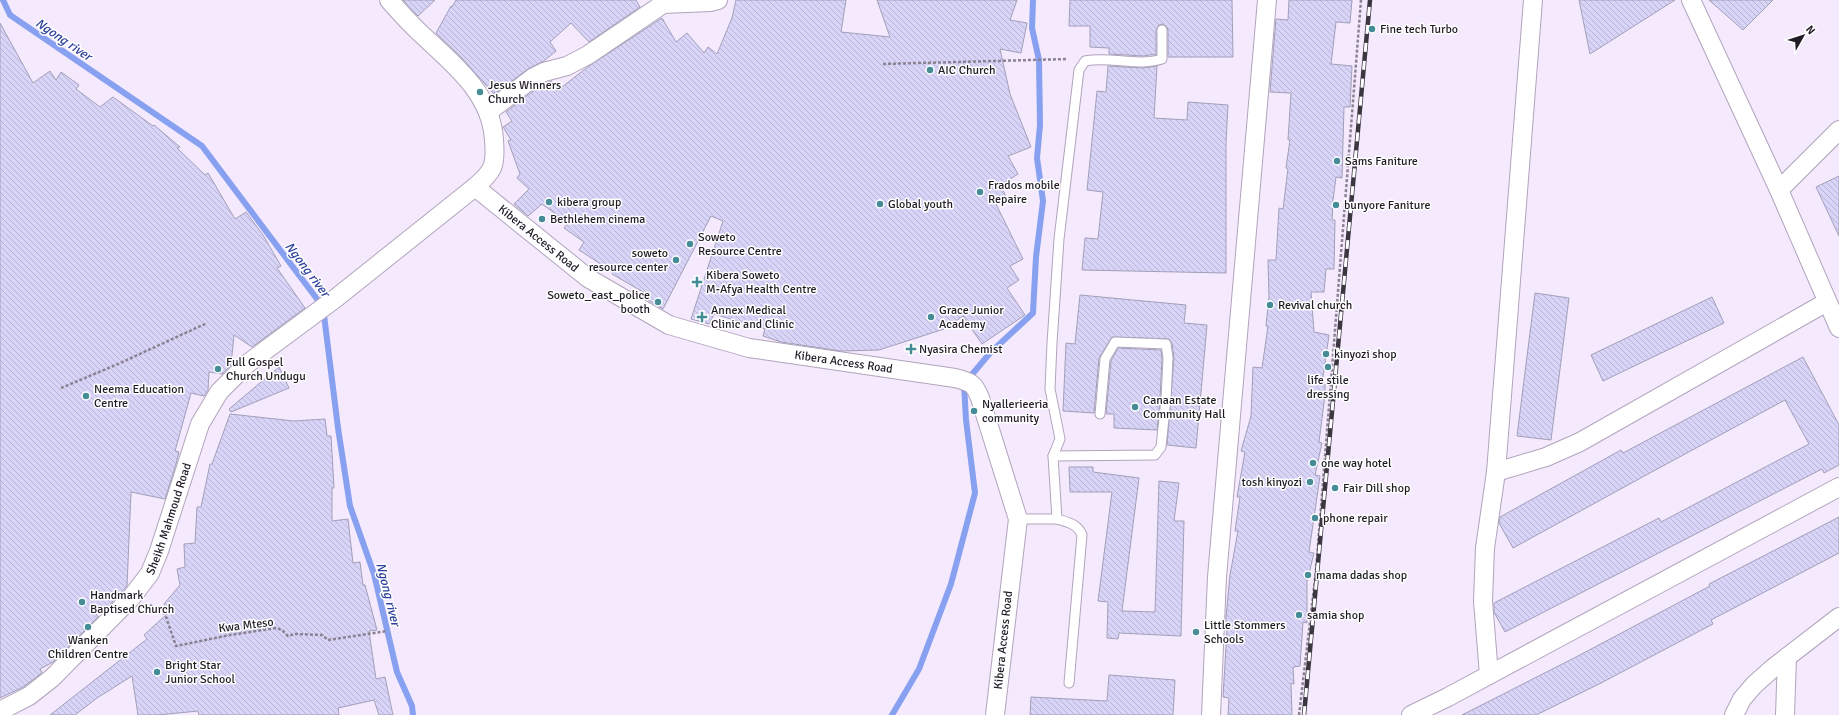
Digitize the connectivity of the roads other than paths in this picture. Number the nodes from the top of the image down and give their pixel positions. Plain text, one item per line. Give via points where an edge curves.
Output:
1 (389, 0) edge
2 (718, 0) edge
3 (1267, 0) edge
4 (1533, 0) edge
5 (1691, 0) edge
6 (1162, 30) dead end
7 (488, 112) junction
8 (1839, 130) edge
9 (474, 187) junction
10 (1779, 190) junction
11 (1827, 302) junction
12 (1839, 328) edge
13 (1100, 414) dead end
14 (1053, 456) junction
15 (1496, 472) junction
16 (1839, 487) edge
17 (1018, 519) junction
18 (1057, 519) junction
19 (1839, 618) edge
20 (1787, 657) junction
21 (1489, 674) junction
22 (1069, 683) dead end
23 (0, 711) edge
24 (995, 715) edge
25 (1211, 715) edge
26 (1411, 715) edge
27 (1734, 715) edge
28 (1785, 715) edge

1 - 7 street via 459,68
2 - 7 street via 663,4 588,55 567,66 534,77
3 - 25 street via 1217,577
4 - 15 street
5 - 10 street
6 - 14 lane via 1162,59 1151,63 1098,59 1085,61 1079,70 1059,239 1050,390 1060,439
7 - 9 street via 494,133 495,162 486,176
8 - 10 street
9 - 17 street, Kibera Access Road via 588,278 669,325 749,348 965,380 976,388 980,398
9 - 23 street, Sheikh Mahmoud Road via 336,298 247,364 219,392 200,424 150,573 131,598 52,678 29,696
10 - 11 street
11 - 12 street
11 - 15 street via 1580,442 1546,457
13 - 14 lane via 1105,359 1115,342 1166,344 1166,399 1161,447 1156,455
14 - 18 lane
15 - 21 street via 1485,548 1484,601
16 - 21 street
17 - 18 lane
17 - 24 street, Kibera Access Road
18 - 22 lane via 1076,526 1082,534
19 - 20 street
20 - 27 street via 1754,685 1742,699
20 - 28 street
21 - 26 street

